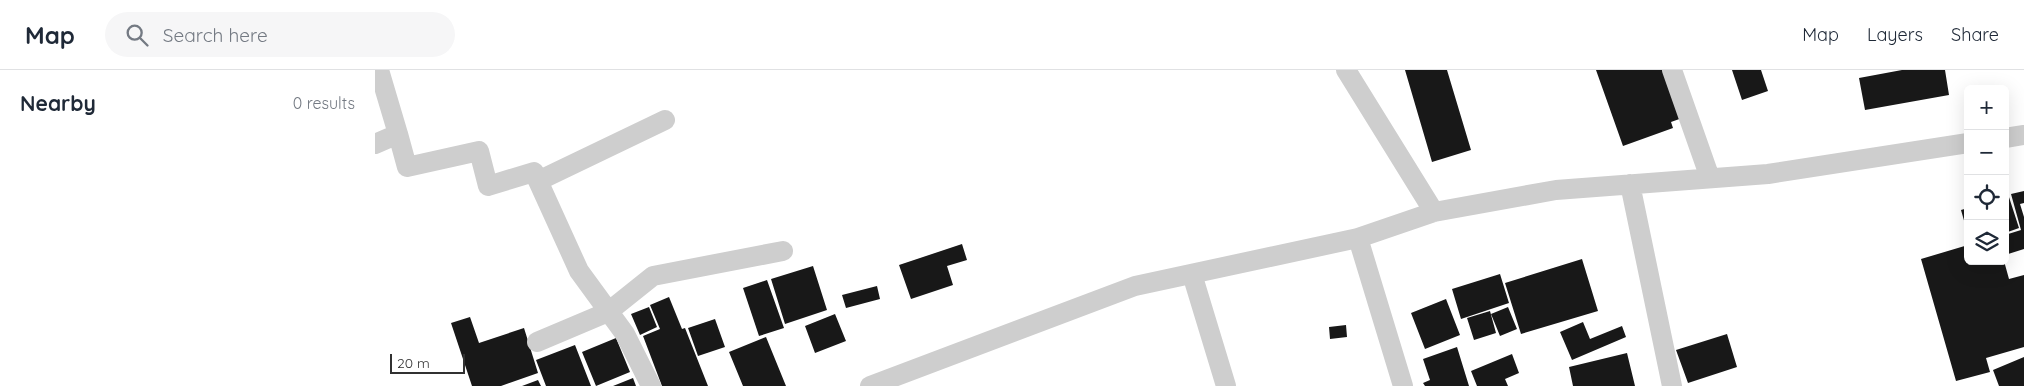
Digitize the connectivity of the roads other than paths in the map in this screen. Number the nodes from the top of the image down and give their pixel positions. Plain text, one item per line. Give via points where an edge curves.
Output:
1 (379, 70) edge
2 (1346, 70) edge
3 (1672, 70) edge
4 (665, 120) dead end
5 (398, 134) junction
6 (2024, 135) edge
7 (2009, 137) edge
8 (375, 144) edge
9 (1964, 145) edge
10 (1710, 178) junction
11 (537, 181) junction
12 (1630, 184) junction
13 (1434, 212) junction
14 (1358, 238) junction
15 (783, 251) dead end
16 (1192, 274) junction
17 (609, 312) junction
18 (537, 342) dead end
19 (651, 386) edge
20 (870, 386) edge
21 (1226, 386) edge
22 (1403, 386) edge
23 (1671, 386) edge

1 - 5 street
2 - 13 street
3 - 10 street
4 - 11 street
5 - 8 street
5 - 11 street via 407,167 479,151 489,186 534,172
6 - 7 street
9 - 10 street via 1768,174
10 - 12 street
11 - 17 street via 579,271
12 - 13 street via 1556,190
12 - 23 street
13 - 14 street
14 - 16 street
14 - 22 street
15 - 17 street via 653,276
16 - 20 street via 1135,286
16 - 21 street
17 - 18 street
17 - 19 street via 625,334

